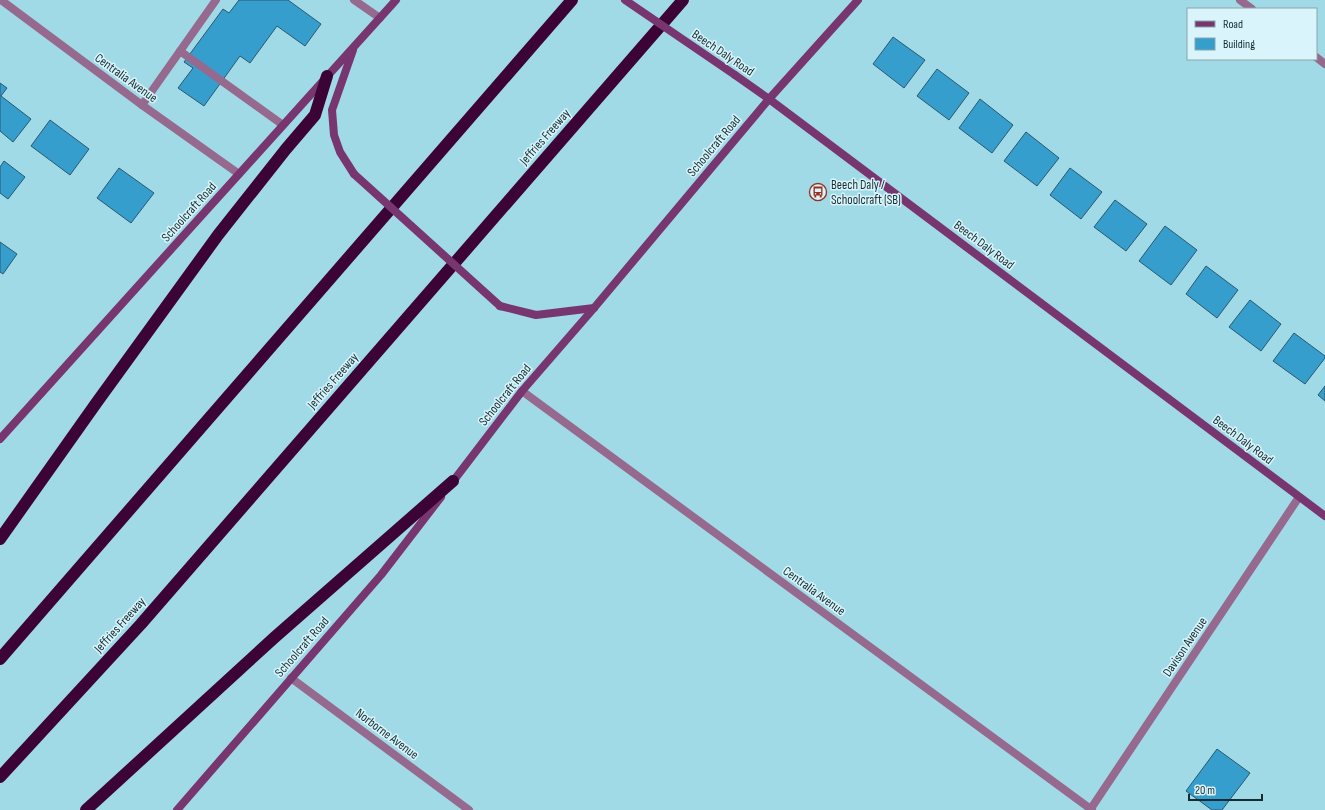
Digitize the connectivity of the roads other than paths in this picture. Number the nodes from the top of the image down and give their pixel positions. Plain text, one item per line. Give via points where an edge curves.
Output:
1 (1, 0) edge
2 (216, 0) edge
3 (354, 0) edge
4 (396, 0) edge
5 (572, 0) edge
6 (625, 0) edge
7 (683, 0) edge
8 (858, 0) edge
9 (1240, 0) edge
10 (1251, 8) edge
11 (380, 18) junction
12 (355, 46) junction
13 (180, 51) junction
14 (1317, 58) edge
15 (1325, 64) edge
16 (327, 76) junction
17 (769, 99) junction
18 (142, 105) junction
19 (283, 125) junction
20 (239, 174) junction
21 (594, 308) junction
22 (522, 390) junction
23 (0, 439) edge
24 (453, 481) junction
25 (1299, 497) junction
26 (1325, 516) edge
27 (0, 539) edge
28 (0, 659) edge
29 (291, 678) junction
30 (0, 777) edge
31 (86, 810) edge
32 (178, 810) edge
33 (469, 810) edge
34 (1091, 810) edge

1 - 18 street, Centralia Avenue
2 - 13 street
3 - 11 street
4 - 11 main road, Schoolcraft Road
5 - 28 highway
6 - 17 main road, Beech Daly Road, bridge
7 - 30 highway, Jeffries Freeway via 141,624
8 - 17 main road, Schoolcraft Road
9 - 10 street
11 - 12 main road, Schoolcraft Road
12 - 16 main road, Schoolcraft Road
12 - 21 main road, bridge via 332,110 334,135 340,152 354,174 500,306 536,315
13 - 18 street
13 - 19 street
14 - 15 street
16 - 19 main road, Schoolcraft Road
16 - 27 highway via 315,115 218,235
17 - 21 main road, Schoolcraft Road
17 - 25 main road, Beech Daly Road
18 - 20 street, Centralia Avenue
19 - 20 main road, Schoolcraft Road
20 - 23 main road, Schoolcraft Road
21 - 22 main road, Schoolcraft Road
22 - 24 main road, Schoolcraft Road
22 - 34 street, Centralia Avenue
24 - 29 main road, Schoolcraft Road via 381,575
24 - 31 highway
25 - 26 main road, Beech Daly Road
25 - 34 street, Davison Avenue
29 - 32 main road, Schoolcraft Road
29 - 33 street, Norborne Avenue

